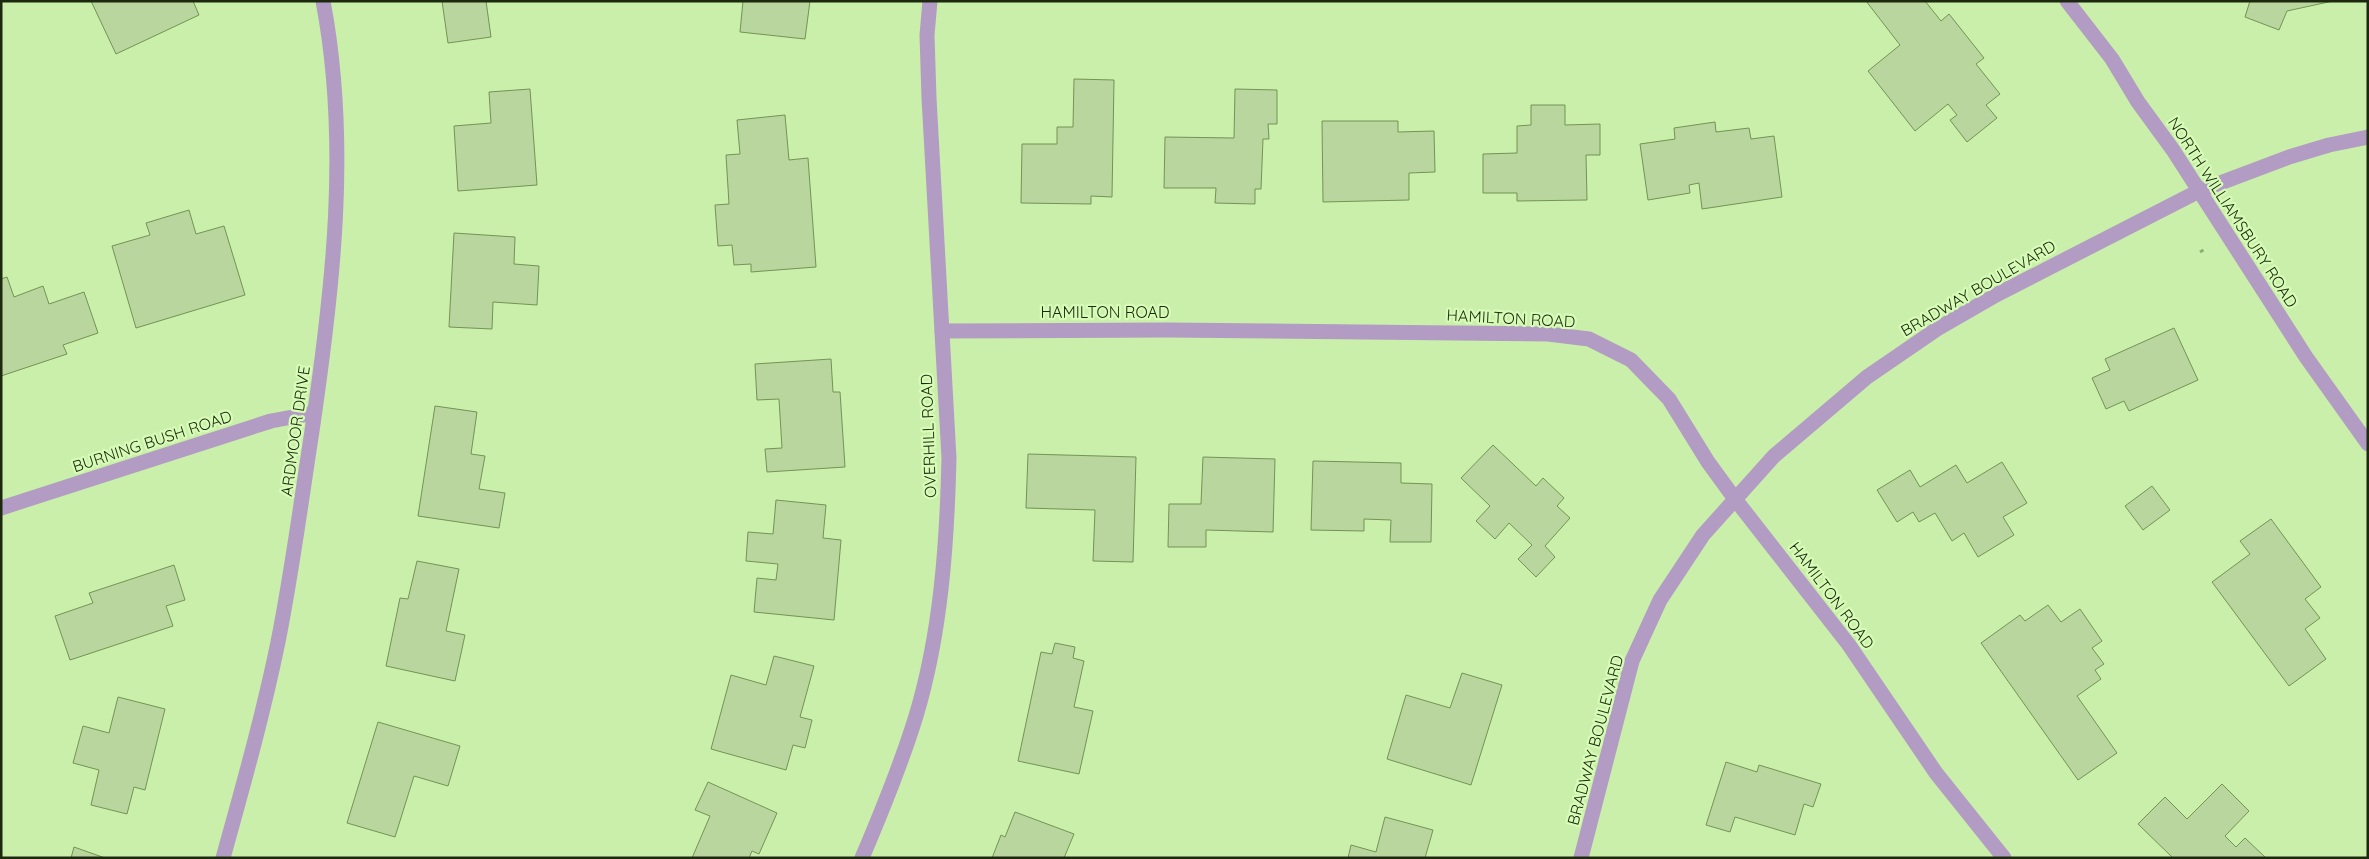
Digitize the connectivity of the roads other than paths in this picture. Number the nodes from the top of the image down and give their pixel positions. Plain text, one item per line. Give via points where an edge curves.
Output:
1 (323, 1) edge
2 (930, 1) edge
3 (2067, 1) edge
4 (2368, 137) edge
5 (2199, 190) junction
6 (942, 331) junction
7 (314, 413) junction
8 (2368, 444) edge
9 (1735, 500) junction
10 (1, 508) edge
11 (223, 858) edge
12 (862, 858) edge
13 (1581, 858) edge
14 (2004, 858) edge

1 - 7 street, ARDMOOR DRIVE via 332,46 338,161 322,369
2 - 6 street, OVERHILL ROAD via 927,35 929,98
3 - 5 street, NORTH WILLIAMSBURY ROAD via 2112,60
4 - 5 street, BRADWAY BOULEVARD via 2289,157
5 - 8 street, NORTH WILLIAMSBURY ROAD via 2306,358
5 - 9 street, BRADWAY BOULEVARD via 2050,266 1937,329 1867,377 1825,411 1774,456
6 - 9 street, HAMILTON ROAD via 1446,332 1548,334 1589,339 1631,360 1669,399
6 - 12 street, OVERHILL ROAD via 949,458 948,510 934,637 916,715 892,788
7 - 10 street, BURNING BUSH ROAD via 271,421
7 - 11 street, ARDMOOR DRIVE via 296,544 277,644
9 - 13 street, BRADWAY BOULEVARD via 1703,535 1680,568 1660,600 1632,661
9 - 14 street, HAMILTON ROAD via 1849,645 1936,773

